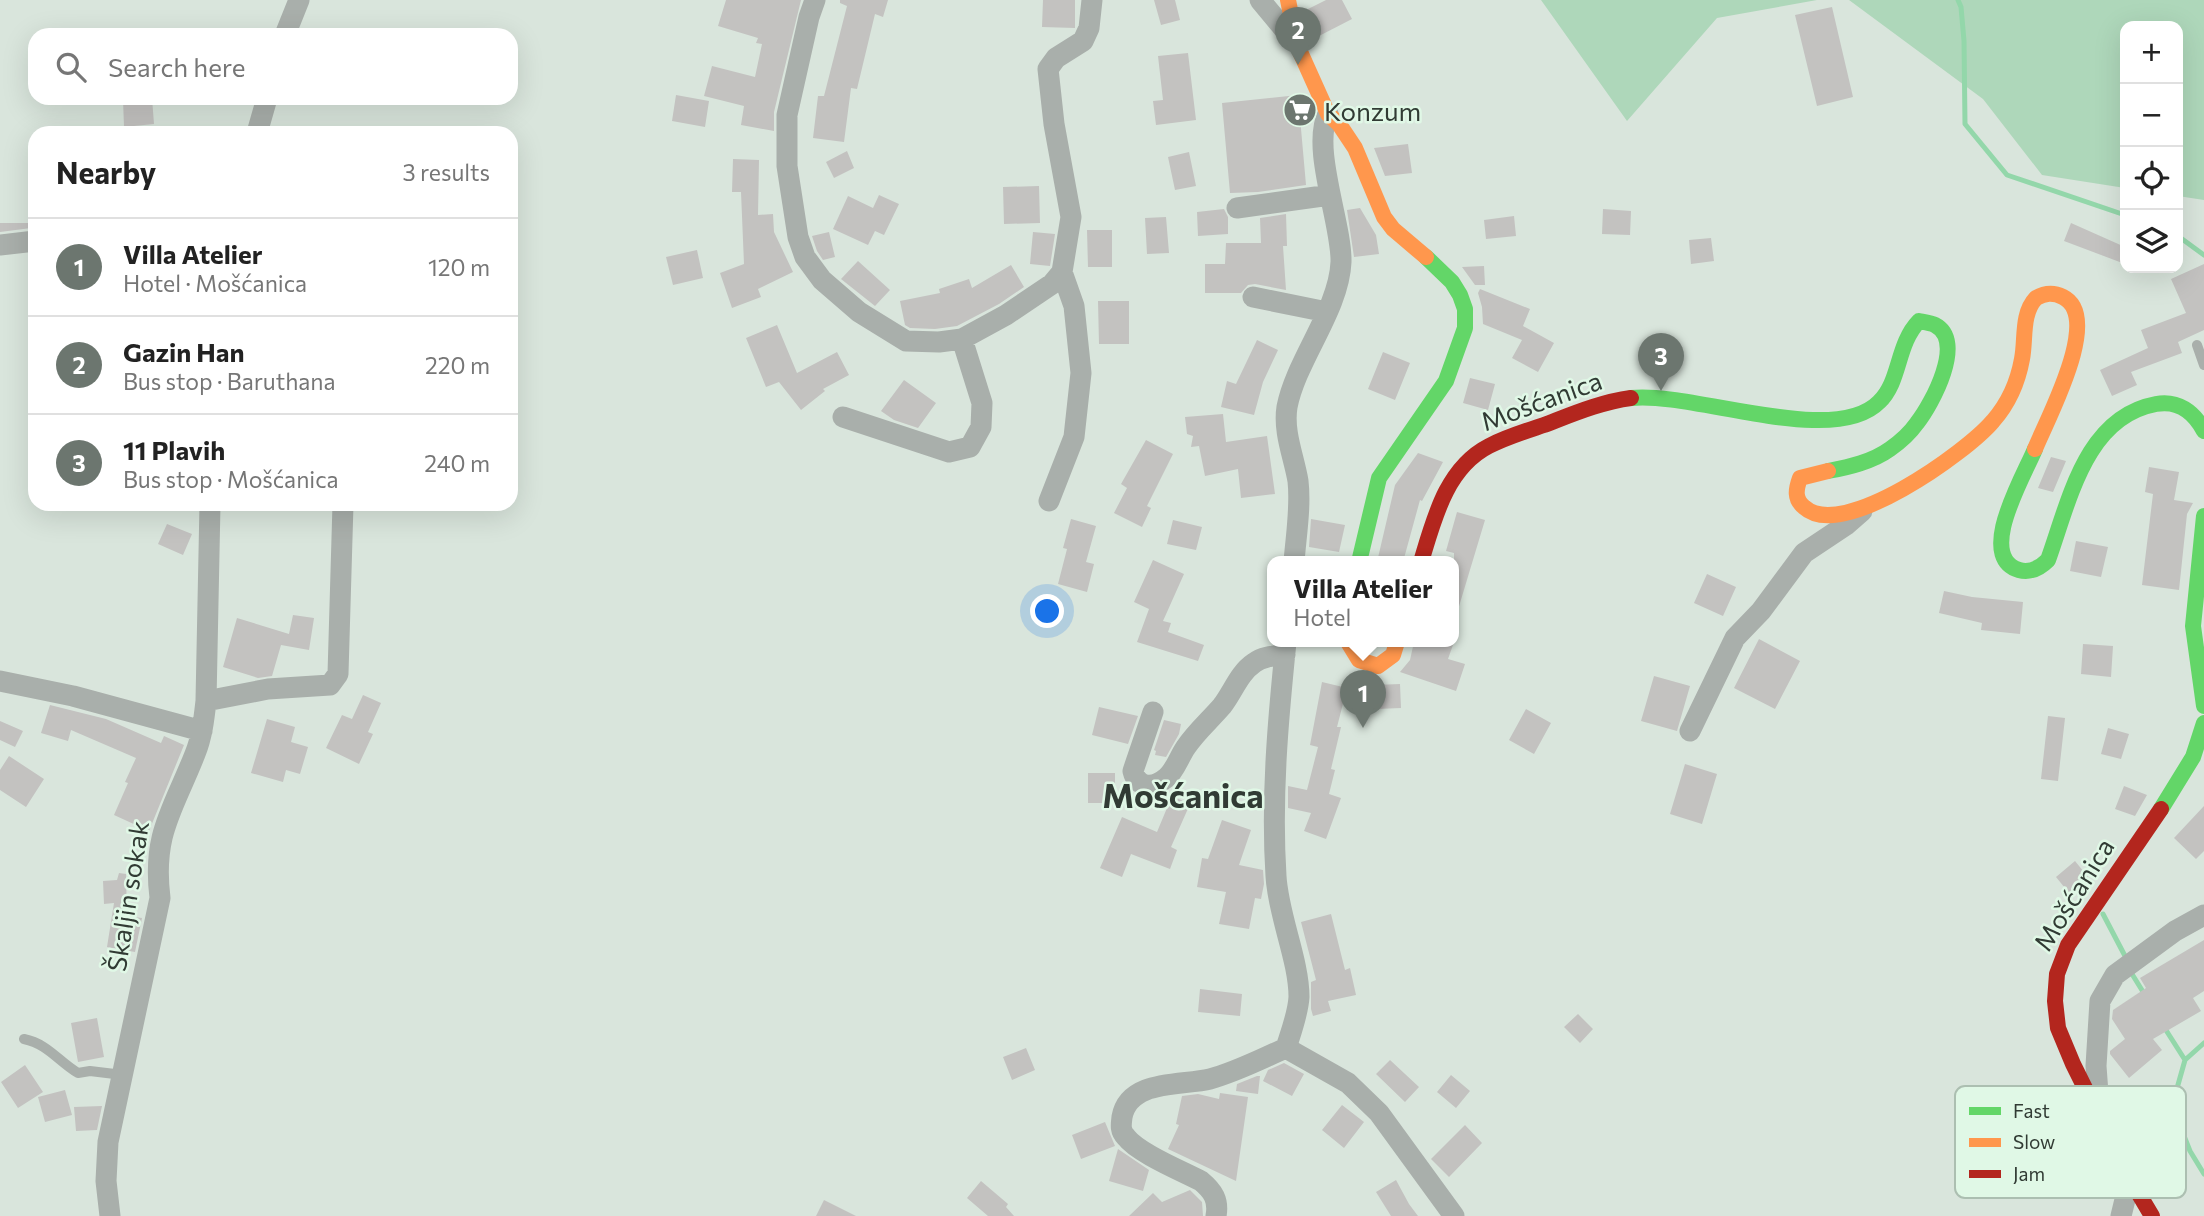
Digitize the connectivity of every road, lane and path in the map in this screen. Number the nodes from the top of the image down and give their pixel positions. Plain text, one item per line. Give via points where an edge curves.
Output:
1 (299, 0) edge
2 (815, 0) edge
3 (1092, 0) edge
4 (1259, 0) edge
5 (1288, 0) edge
6 (288, 28) edge
7 (1297, 45) junction
8 (265, 105) edge
9 (1328, 114) junction
10 (259, 126) edge
11 (1330, 195) junction
12 (1237, 208) dead end
13 (28, 242) edge
14 (0, 244) edge
15 (1062, 272) junction
16 (1253, 297) dead end
17 (1327, 312) junction
18 (962, 339) junction
19 (2197, 345) dead end
20 (2204, 365) edge
21 (843, 417) dead end
22 (2203, 424) edge
23 (1049, 501) dead end
24 (1865, 509) junction
25 (210, 511) edge
26 (344, 511) edge
27 (2204, 516) edge
28 (1294, 556) edge
29 (1360, 556) edge
30 (1424, 556) edge
31 (1350, 647) edge
32 (1395, 647) edge
33 (1285, 649) edge
34 (0, 681) edge
35 (206, 701) junction
36 (2204, 706) edge
37 (1153, 712) dead end
38 (2204, 723) edge
39 (202, 731) junction
40 (1690, 732) dead end
41 (2204, 915) edge
42 (24, 1039) dead end
43 (1286, 1048) junction
44 (122, 1074) junction
45 (2084, 1086) edge
46 (2097, 1086) edge
47 (2125, 1198) edge
48 (2141, 1198) edge
49 (110, 1216) edge
50 (1216, 1216) edge
51 (1454, 1216) edge
52 (2121, 1216) edge
53 (2152, 1216) edge

1 - 6 street
2 - 18 street via 787,115 787,166 805,257 822,280 859,312 906,341
3 - 15 street via 1083,41 1056,58 1048,69 1071,217
4 - 7 street
5 - 7 main road
7 - 9 main road
8 - 10 street
9 - 11 street via 1324,151
9 - 29 main road via 1351,140 1384,216 1443,272 1465,308 1462,341 1446,381 1379,478
11 - 12 street
11 - 17 street via 1341,261
13 - 14 street
15 - 18 street via 1006,315
15 - 23 street via 1074,306 1081,373 1074,437
16 - 17 street
17 - 28 street via 1287,407 1298,484
18 - 21 street via 982,403 981,427 970,447 949,452
19 - 20 lane
22 - 24 main road, Mošćanica via 2182,406 2169,402 2136,406 2109,427 2090,452 2076,478 2048,560 2030,572 2011,565 2000,552 2002,526 2070,365 2079,316 2063,295 2044,294 2033,299 2028,310 2020,373 2007,402 1987,428 1942,464
24 - 30 main road, Mošćanica via 1822,516 1808,513 1795,489 1800,478 1883,454 1917,424 1948,358 1948,339 1933,323 1919,321 1909,328 1878,405 1840,419 1802,421 1647,397 1611,401 1486,447 1452,480 1437,509
24 - 40 street, Mošćanica via 1804,552 1735,638
25 - 35 street, Škaljin sokak
26 - 35 street via 338,674 330,685
27 - 36 main road via 2193,626
31 - 32 main road via 1354,657 1378,666 1393,655
33 - 37 street via 1244,671 1171,773 1147,786 1139,784 1133,771
33 - 43 street via 1275,784 1276,878 1298,997
34 - 39 street
35 - 39 street, Škaljin sokak
38 - 45 main road, Mošćanica via 2175,791 2084,919 2057,974 2058,1028
39 - 44 street, Škaljin sokak via 161,835 156,869 160,898
41 - 46 street via 2115,975 2099,1001
42 - 44 lane via 49,1049 78,1073
43 - 50 street via 1210,1079 1157,1086 1135,1096 1124,1110 1120,1127 1125,1137 1210,1188 1217,1202
43 - 51 street via 1348,1083 1379,1112
44 - 49 street, Škaljin sokak via 108,1142
47 - 52 street
48 - 53 main road, Mošćanica

